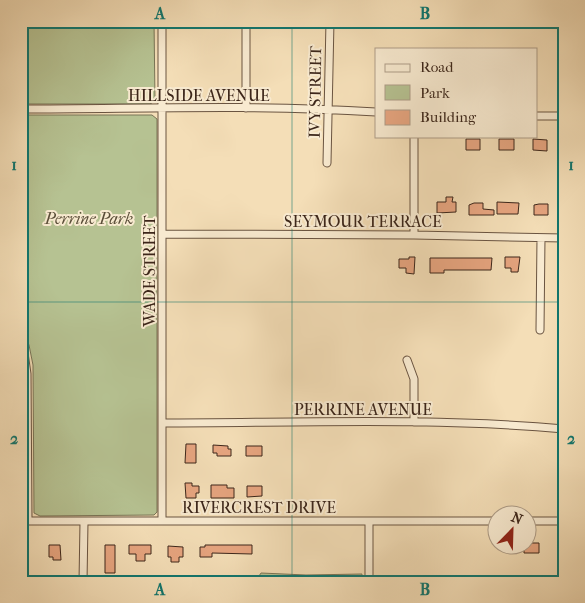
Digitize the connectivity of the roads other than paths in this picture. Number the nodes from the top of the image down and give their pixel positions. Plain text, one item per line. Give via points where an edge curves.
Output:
1 (162, 21) edge
2 (246, 21) edge
3 (330, 21) edge
4 (480, 21) edge
5 (415, 23) edge
6 (246, 108) junction
7 (21, 109) edge
8 (163, 109) junction
9 (329, 109) junction
10 (375, 112) edge
11 (538, 116) edge
12 (564, 116) edge
13 (414, 138) edge
14 (327, 163) dead end
15 (162, 234) junction
16 (414, 235) junction
17 (541, 238) junction
18 (564, 238) edge
19 (540, 330) dead end
20 (21, 346) edge
21 (407, 360) dead end
22 (414, 422) junction
23 (162, 423) junction
24 (24, 424) edge
25 (564, 429) edge
26 (24, 521) edge
27 (162, 521) junction
28 (369, 521) junction
29 (488, 521) edge
30 (538, 521) edge
31 (564, 521) edge
32 (84, 522) junction
33 (83, 582) edge
34 (369, 582) edge

1 - 8 street, WADE STREET
2 - 6 street
3 - 9 street, IVY STREET
4 - 5 street
6 - 8 street, HILLSIDE AVENUE
6 - 9 street, HILLSIDE AVENUE
7 - 8 street, HILLSIDE AVENUE
8 - 15 street, WADE STREET
9 - 10 street, HILLSIDE AVENUE
9 - 14 street, IVY STREET
11 - 12 street
13 - 16 street
15 - 16 street, SEYMOUR TERRACE
15 - 23 street, WADE STREET
16 - 17 street, SEYMOUR TERRACE
17 - 18 street, SEYMOUR TERRACE
17 - 19 street
20 - 24 street via 27,374
21 - 22 street via 414,378
22 - 23 street, PERRINE AVENUE
22 - 25 street, PERRINE AVENUE
23 - 27 street, WADE STREET
24 - 26 street
26 - 32 street, RIVERCREST DRIVE
27 - 28 street, RIVERCREST DRIVE
27 - 32 street, RIVERCREST DRIVE
28 - 29 street, RIVERCREST DRIVE
28 - 34 street
30 - 31 street
32 - 33 street

